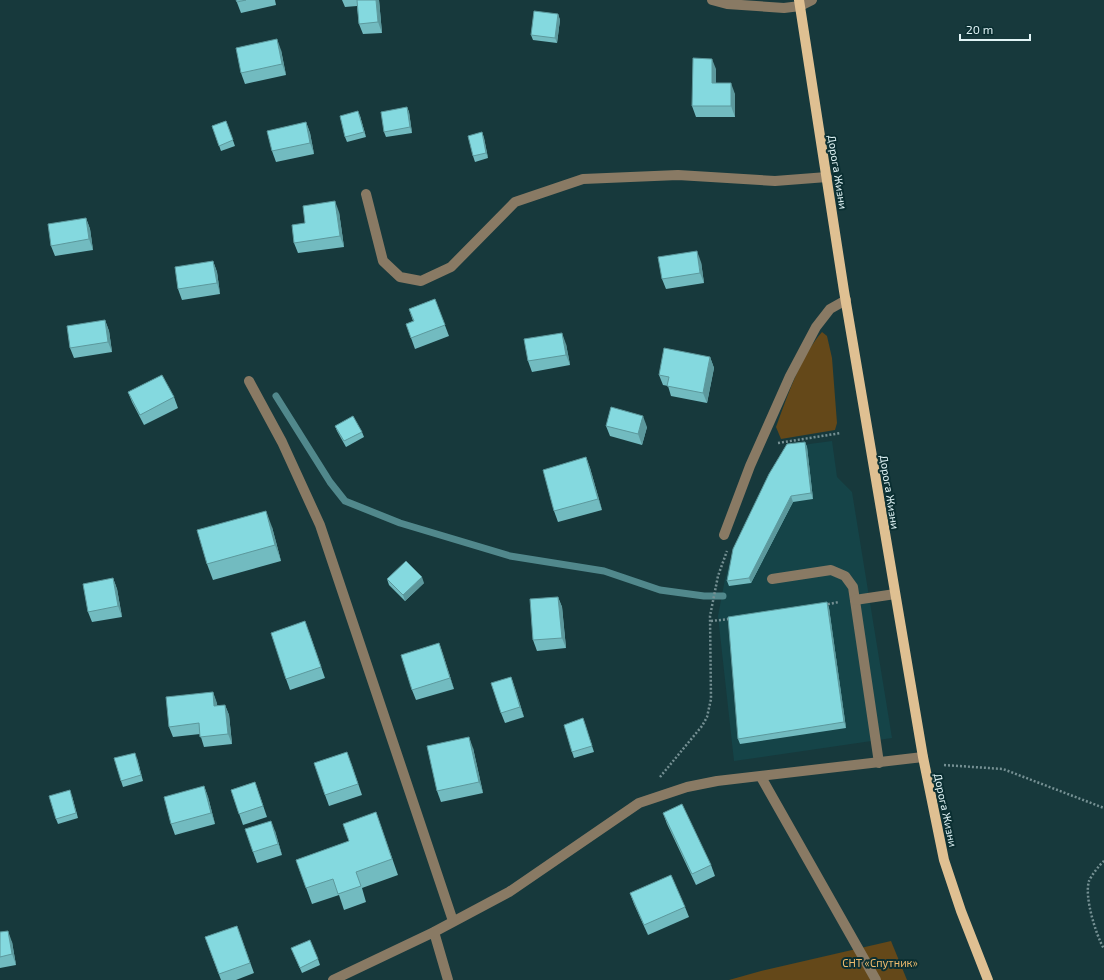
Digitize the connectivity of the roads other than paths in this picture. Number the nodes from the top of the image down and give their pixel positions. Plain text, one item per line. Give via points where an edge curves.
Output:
1 (712, 0) edge
2 (812, 0) edge
3 (753, 3) edge
4 (800, 3) edge
5 (827, 177) junction
6 (366, 194) dead end
7 (846, 300) junction
8 (249, 380) dead end
9 (724, 535) dead end
10 (772, 579) dead end
11 (895, 594) junction
12 (855, 600) junction
13 (922, 758) junction
14 (879, 763) junction
15 (761, 777) junction
16 (453, 920) junction
17 (434, 932) junction
18 (333, 980) edge
19 (448, 980) edge
20 (876, 980) edge
21 (988, 980) edge

1 - 3 street via 727,4
2 - 4 street
3 - 4 street via 784,8
4 - 5 main road, Дорога Жизни
5 - 6 street via 775,180 678,175 584,179 515,202 451,266 421,281 400,277 383,261
5 - 7 main road, Дорога Жизни
7 - 9 street via 830,309 816,327 790,376 750,466
7 - 11 main road, Дорога Жизни
8 - 16 street via 282,442 320,525
10 - 12 street via 831,570 845,576 853,587
11 - 12 street
11 - 13 main road, Дорога Жизни
12 - 14 street
13 - 14 street
13 - 21 main road, Дорога Жизни via 944,860
14 - 15 street
15 - 16 street via 717,781 639,804 509,892
15 - 20 street
16 - 17 street
17 - 18 street
17 - 19 street

